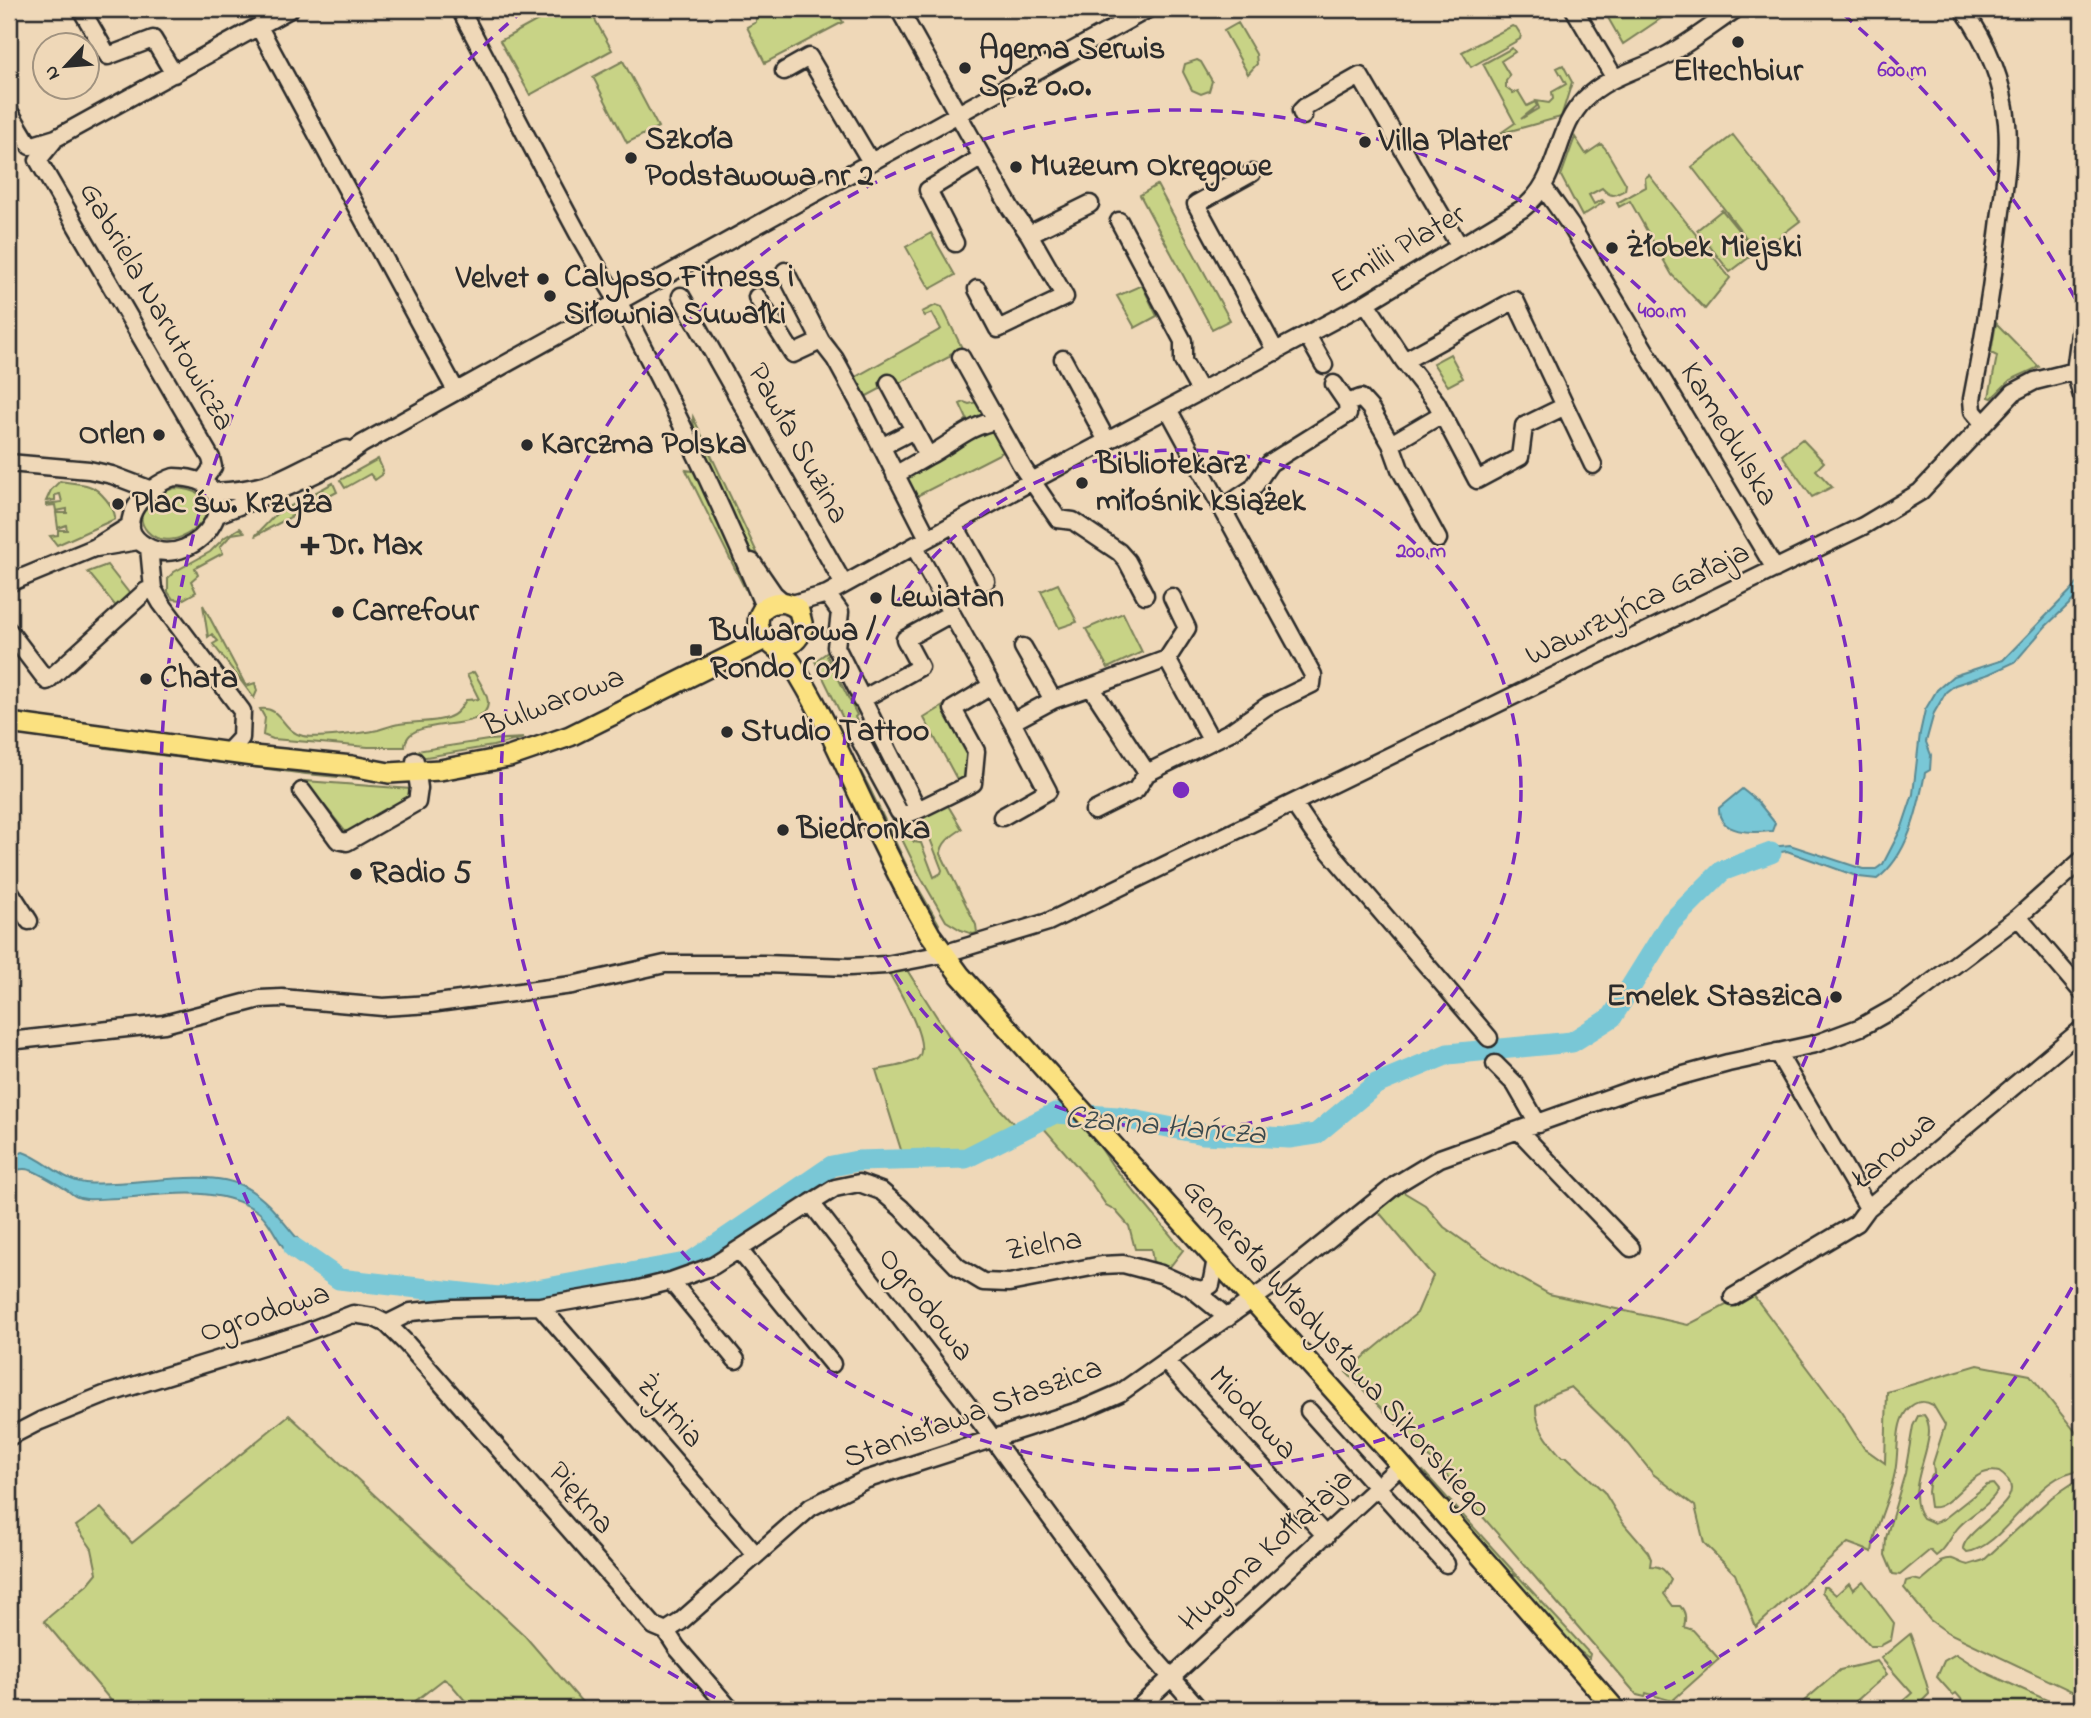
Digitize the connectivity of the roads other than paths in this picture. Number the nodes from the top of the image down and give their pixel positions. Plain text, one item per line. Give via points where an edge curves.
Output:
1 (81, 9) edge
2 (290, 9) edge
3 (460, 9) edge
4 (900, 9) edge
5 (1148, 9) edge
6 (1575, 9) edge
7 (1735, 9) edge
8 (1964, 9) edge
9 (259, 27) junction
10 (784, 71) dead end
11 (174, 74) junction
12 (1614, 77) junction
13 (9, 111) edge
14 (958, 114) junction
15 (1303, 116) dead end
16 (34, 153) junction
17 (982, 158) junction
18 (871, 162) junction
19 (1252, 173) dead end
20 (1544, 188) junction
21 (1090, 204) dead end
22 (1119, 220) dead end
23 (1030, 234) junction
24 (955, 243) dead end
25 (1460, 247) junction
26 (785, 271) dead end
27 (977, 289) dead end
28 (681, 296) dead end
29 (757, 297) dead end
30 (618, 303) junction
31 (1366, 303) junction
32 (2082, 318) edge
33 (1307, 335) junction
34 (821, 341) junction
35 (1276, 352) junction
36 (961, 357) dead end
37 (1063, 359) dead end
38 (1404, 361) junction
39 (1324, 365) dead end
40 (2075, 371) junction
41 (889, 383) dead end
42 (1334, 384) dead end
43 (456, 391) junction
44 (1200, 391) junction
45 (2082, 396) edge
46 (1347, 403) junction
47 (1565, 406) junction
48 (1168, 409) junction
49 (1442, 414) junction
50 (996, 421) junction
51 (1983, 423) junction
52 (914, 430) junction
53 (1107, 441) junction
54 (362, 444) junction
55 (1391, 444) junction
56 (881, 447) junction
57 (928, 456) junction
58 (9, 463) edge
59 (1593, 465) dead end
60 (895, 475) junction
61 (1032, 481) junction
62 (208, 487) junction
63 (149, 489) junction
64 (1223, 508) junction
65 (218, 514) junction
66 (954, 524) junction
67 (131, 525) junction
68 (1438, 539) dead end
69 (921, 542) junction
70 (144, 544) junction
71 (739, 544) junction
72 (94, 548) junction
73 (168, 551) junction
74 (1775, 569) junction
75 (986, 580) dead end
76 (9, 583) edge
77 (844, 583) junction
78 (153, 586) junction
79 (827, 594) junction
80 (1145, 595) dead end
81 (1172, 597) dead end
82 (787, 603) junction
83 (950, 614) junction
84 (765, 630) junction
85 (801, 630) junction
86 (9, 631) edge
87 (1023, 647) dead end
88 (1167, 659) junction
89 (991, 686) junction
90 (1091, 687) junction
91 (861, 700) junction
92 (1053, 700) junction
93 (818, 709) junction
94 (1012, 722) junction
95 (9, 723) edge
96 (855, 731) dead end
97 (1211, 740) junction
98 (235, 745) junction
99 (416, 767) junction
100 (1147, 773) junction
101 (302, 791) dead end
102 (1294, 804) junction
103 (918, 810) junction
104 (1094, 811) dead end
105 (1002, 817) dead end
106 (2082, 860) edge
107 (9, 890) edge
108 (2018, 917) junction
109 (29, 921) dead end
110 (943, 954) junction
111 (2082, 992) edge
112 (2082, 1030) edge
113 (1489, 1038) dead end
114 (9, 1041) edge
115 (1777, 1052) junction
116 (1495, 1064) dead end
117 (1538, 1124) junction
118 (1519, 1130) junction
119 (811, 1203) junction
120 (1868, 1208) junction
121 (1631, 1248) dead end
122 (739, 1250) junction
123 (1216, 1259) junction
124 (671, 1281) junction
125 (1190, 1287) junction
126 (1732, 1297) dead end
127 (1252, 1300) junction
128 (540, 1306) junction
129 (1228, 1318) junction
130 (387, 1324) junction
131 (736, 1360) dead end
132 (1166, 1362) junction
133 (832, 1364) dead end
134 (1309, 1411) dead end
135 (9, 1437) edge
136 (991, 1438) junction
137 (1401, 1465) junction
138 (1379, 1486) junction
139 (1326, 1536) junction
140 (756, 1555) junction
141 (1446, 1564) dead end
142 (666, 1631) junction
143 (1170, 1677) junction
144 (730, 1709) edge
145 (1137, 1709) edge
146 (1199, 1709) edge
147 (1615, 1709) edge

1 - 11 street via 108,55 153,39
2 - 9 street
3 - 30 street, Generała Władysława Sikorskiego
4 - 14 street
5 - 14 street
6 - 12 street
7 - 12 street via 1668,55
8 - 51 street via 1988,52 2007,121 1990,308 1972,399 1973,411
9 - 11 street
9 - 43 street
10 - 18 street via 809,57
11 - 16 street
12 - 20 street via 1577,109
13 - 16 street, Gabriela Narutowicza
14 - 17 street
14 - 18 street
15 - 25 street via 1305,107 1360,76
16 - 62 street, Gabriela Narutowicza via 211,458
17 - 23 street
17 - 24 street via 928,190
18 - 30 street
19 - 35 street via 1196,204
20 - 25 street, Emilii Plater via 1526,206
20 - 74 street, Kamedulska
21 - 23 street
22 - 44 street via 1183,341 1183,361
23 - 27 street via 1065,297 998,329
25 - 31 street, Emilii Plater
26 - 34 street
28 - 77 street, Pawła Suzina
29 - 34 street via 793,354
30 - 43 street
30 - 71 street, Generała Władysława Sikorskiego
31 - 33 street, Emilii Plater
31 - 38 street
32 - 40 street
33 - 35 street, Emilii Plater
33 - 39 street
34 - 56 street
35 - 44 street, Emilii Plater
36 - 50 street
37 - 53 street
38 - 47 street via 1516,300
38 - 49 street
40 - 45 street
40 - 51 street, Wawrzyńca Gałaja via 2035,381 2014,392
41 - 52 street
42 - 46 street
43 - 54 street
44 - 48 street, Emilii Plater
46 - 55 street via 1361,398
46 - 64 street via 1348,414 1269,463 1253,488
47 - 49 street via 1524,426 1520,457 1477,480
47 - 59 street
48 - 53 street, Emilii Plater
48 - 64 street
49 - 55 street
50 - 57 street via 983,422
50 - 61 street
51 - 74 street, Wawrzyńca Gałaja via 1924,488 1902,505
52 - 56 street
52 - 57 street
53 - 61 street, Emilii Plater
54 - 62 street via 328,454 278,480 244,489
54 - 65 street via 330,467
55 - 68 street
56 - 60 street
57 - 60 street
58 - 63 street via 89,470
60 - 69 street
61 - 66 street, Emilii Plater
61 - 80 street via 1058,519 1073,521 1128,561 1134,582
62 - 63 street via 188,477 174,477
62 - 65 street
63 - 67 street via 136,505
64 - 97 street via 1313,675 1312,684
65 - 73 street via 204,536
66 - 69 street, Emilii Plater
66 - 75 street
67 - 70 street via 134,536
67 - 72 street
69 - 77 street, Emilii Plater
69 - 83 street
70 - 72 street
70 - 73 street
70 - 78 street
71 - 82 street, Generała Władysława Sikorskiego via 774,594
71 - 84 street, Generała Władysława Sikorskiego via 762,602
72 - 76 street
73 - 78 street
74 - 102 street, Wawrzyńca Gałaja
77 - 79 street, Emilii Plater
78 - 86 street via 47,681
78 - 98 street via 242,711 244,719
79 - 82 street, Emilii Plater
79 - 85 street, Emilii Plater
79 - 91 street via 840,612 835,647
81 - 88 street via 1187,628
82 - 84 main road via 771,604
82 - 85 main road via 799,611
83 - 89 street
83 - 91 street via 905,639 920,667
84 - 85 main road via 788,645
84 - 93 main road, Generała Władysława Sikorskiego via 785,653
84 - 99 main road, Bulwarowa via 740,638 562,729
85 - 93 main road, Generała Władysława Sikorskiego via 800,651
87 - 92 street
88 - 90 street
88 - 97 street
89 - 94 street
89 - 103 street via 953,709 976,751 973,783
90 - 92 street
90 - 100 street
91 - 103 street
92 - 94 street
93 - 110 main road, Generała Władysława Sikorskiego via 897,873
94 - 105 street via 1048,791
95 - 98 main road, Bulwarowa
96 - 103 street via 899,812
97 - 100 street
98 - 99 main road, Bulwarowa via 253,756
99 - 101 street via 417,802 347,842 338,840
100 - 104 street via 1136,790
102 - 110 street, Wawrzyńca Gałaja via 1048,922
102 - 113 street via 1312,832
106 - 108 street, Stanisława Staszica
107 - 109 street
108 - 111 street
108 - 115 street, Stanisława Staszica via 1888,1013 1845,1034
110 - 114 street, Wawrzyńca Gałaja via 849,967 664,964 572,985 383,1007 260,999 164,1024
110 - 123 main road, Generała Władysława Sikorskiego
112 - 120 street, Łanowa
115 - 117 street, Stanisława Staszica via 1636,1088
115 - 120 street
116 - 117 street via 1516,1084
117 - 118 street, Stanisława Staszica
118 - 121 street
118 - 127 street, Stanisława Staszica via 1440,1158 1397,1184
119 - 122 street
119 - 125 street, Zielna via 842,1185 859,1183 881,1191 958,1267 983,1282 1009,1283 1123,1264
119 - 136 street, Ogrodowa
120 - 126 street, Łanowa via 1849,1229
122 - 124 street via 713,1266
122 - 133 street
123 - 125 street via 1211,1285 1202,1290
123 - 127 main road, Generała Władysława Sikorskiego
124 - 128 street
124 - 131 street
125 - 129 street, Zielna
127 - 129 street, Stanisława Staszica
127 - 137 main road, Generała Władysława Sikorskiego
128 - 130 street via 411,1312
128 - 140 street, Żytnia
129 - 132 street, Stanisława Staszica
130 - 135 street, Ogrodowa via 352,1314 104,1395
130 - 142 street, Piękna via 654,1626
132 - 136 street, Stanisława Staszica via 1120,1393 1081,1410
132 - 139 street, Miodowa
134 - 138 street
136 - 140 street, Stanisława Staszica via 825,1498
136 - 143 street, Ogrodowa
137 - 138 street, Hugona Kołłątaja
137 - 147 main road, Generała Władysława Sikorskiego
138 - 139 street, Hugona Kołłątaja
138 - 141 street
139 - 143 street, Hugona Kołłątaja
140 - 142 street, Stanisława Staszica
142 - 144 street, Piękna
143 - 145 street, Hugona Kołłątaja
143 - 146 street, Hugona Kołłątaja

